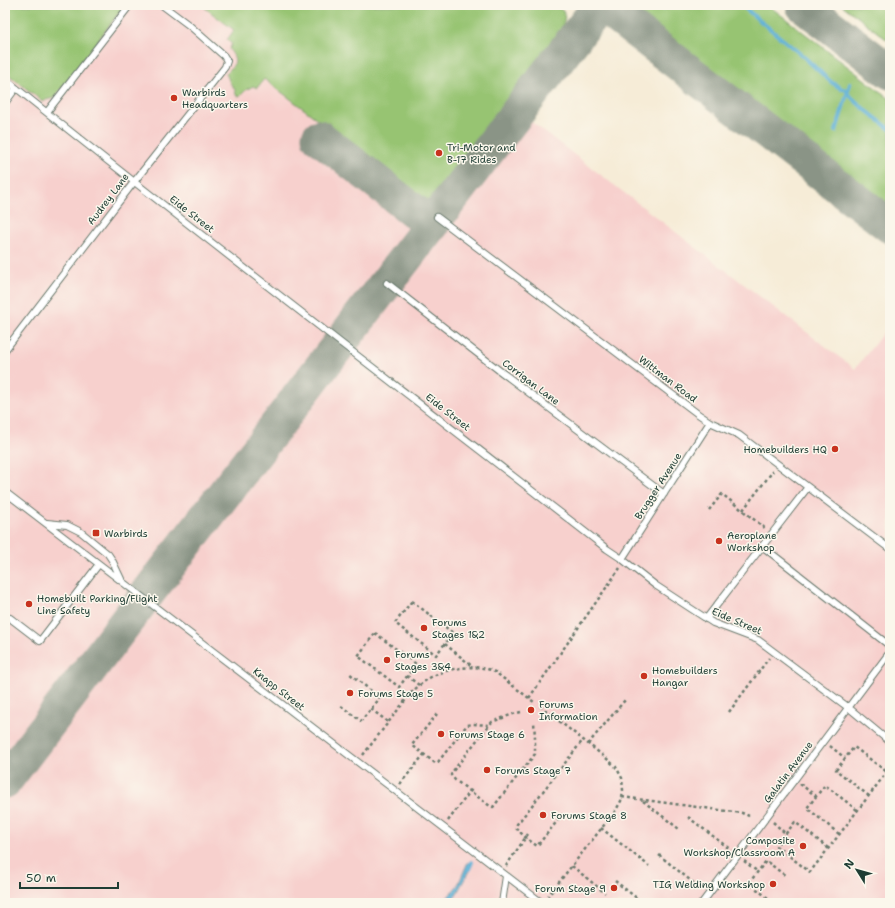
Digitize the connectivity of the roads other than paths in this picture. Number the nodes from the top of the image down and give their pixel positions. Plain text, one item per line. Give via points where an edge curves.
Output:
1 (130, 5) edge
2 (162, 5) edge
3 (5, 79) edge
4 (16, 88) junction
5 (5, 103) edge
6 (47, 112) junction
7 (134, 182) junction
8 (437, 217) dead end
9 (386, 283) dead end
10 (5, 350) edge
11 (710, 422) junction
12 (808, 487) junction
13 (5, 492) edge
14 (664, 494) junction
15 (46, 523) junction
16 (762, 546) junction
17 (890, 549) edge
18 (622, 559) junction
19 (100, 564) junction
20 (121, 580) junction
21 (10, 618) dead end
22 (706, 619) junction
23 (890, 646) edge
24 (890, 652) edge
25 (848, 708) junction
26 (890, 742) edge
27 (504, 874) junction
28 (502, 903) edge
29 (542, 903) edge
30 (702, 903) edge

1 - 6 lane
2 - 7 lane, Audrey Lane via 226,58 225,67
3 - 4 lane, Eide Street
4 - 5 lane
4 - 6 lane, Eide Street
6 - 7 lane, Eide Street
7 - 10 lane, Audrey Lane
7 - 18 lane, Eide Street
8 - 11 lane, Wittman Road
9 - 14 lane, Corrigan Lane
11 - 12 lane, Wittman Road via 739,435
11 - 14 lane, Brugger Avenue
12 - 16 lane
12 - 17 lane, Wittman Road
13 - 15 lane, Knapp Street
14 - 18 lane, Brugger Avenue
15 - 19 lane, Knapp Street
15 - 20 lane via 67,525 81,532 108,554
16 - 22 lane
16 - 23 lane
18 - 22 lane, Eide Street
19 - 20 lane, Knapp Street
19 - 21 lane via 40,641
20 - 27 lane, Knapp Street
22 - 25 lane, Eide Street via 758,640
24 - 25 lane, Galatin Avenue
25 - 26 lane, Eide Street
25 - 30 lane, Galatin Avenue
27 - 28 lane
27 - 29 lane, Knapp Street

